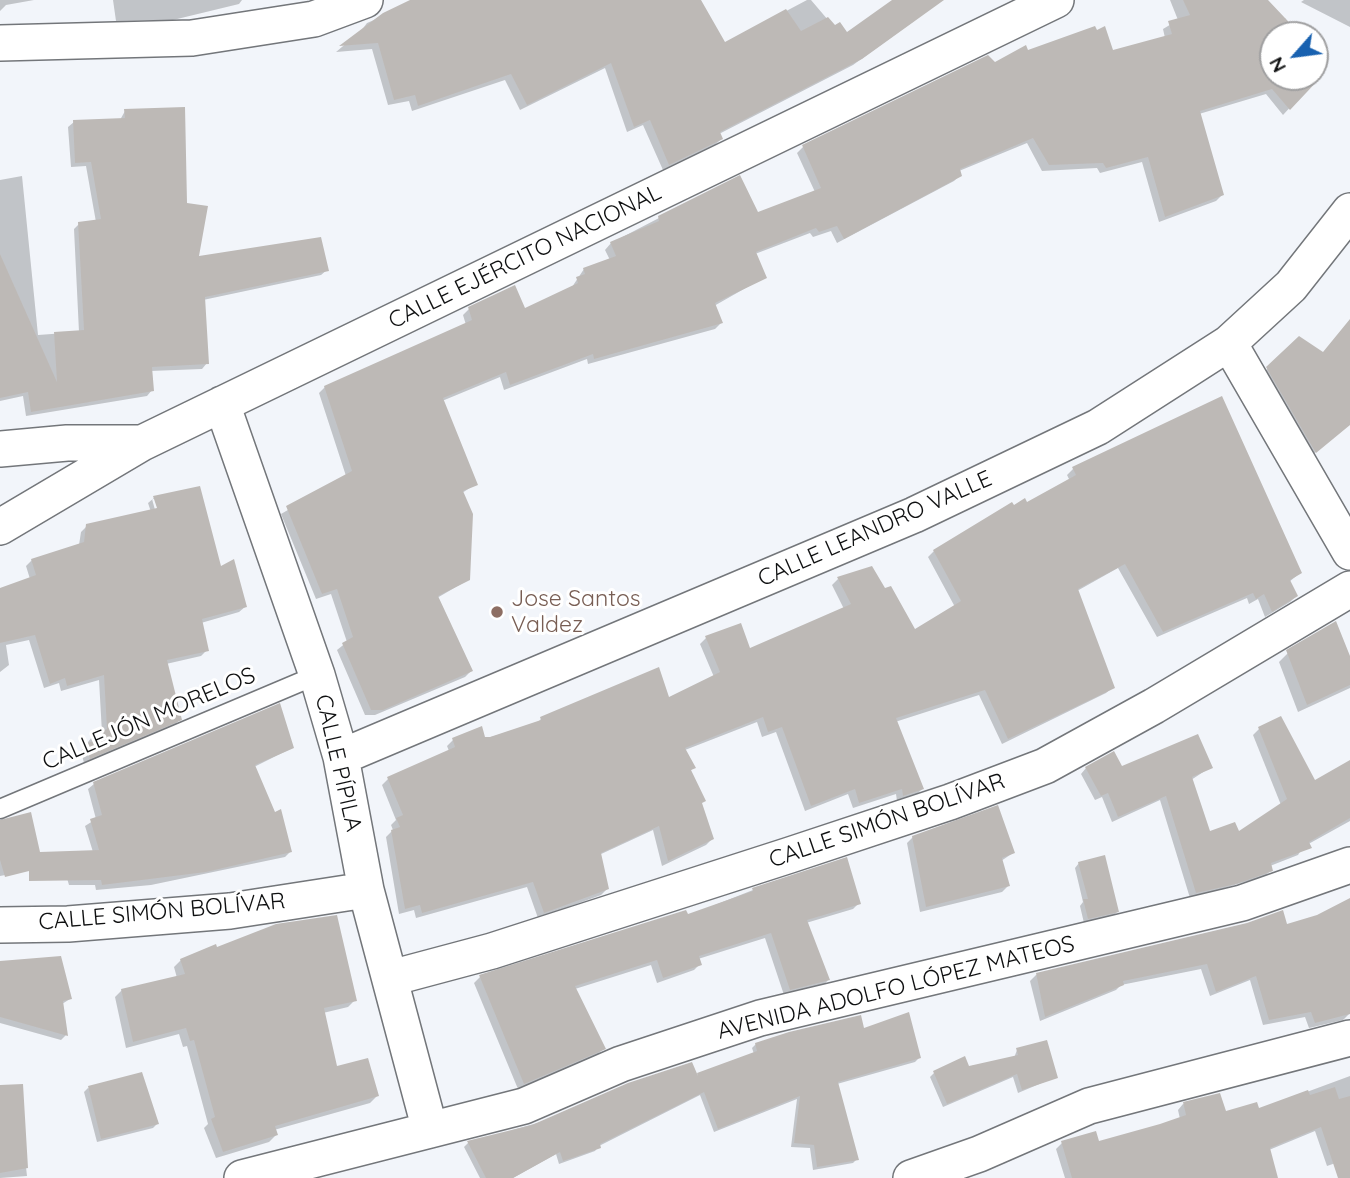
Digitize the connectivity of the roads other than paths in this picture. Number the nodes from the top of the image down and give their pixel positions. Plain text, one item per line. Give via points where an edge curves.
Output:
1 (365, 0) edge
2 (1056, 0) edge
3 (0, 43) edge
4 (1350, 211) edge
5 (1229, 343) junction
6 (222, 404) junction
7 (142, 443) junction
8 (0, 449) edge
9 (0, 527) edge
10 (1350, 552) edge
11 (1350, 589) edge
12 (317, 675) junction
13 (341, 757) junction
14 (0, 809) edge
15 (1350, 865) edge
16 (366, 890) junction
17 (0, 925) edge
18 (391, 978) junction
19 (1350, 1038) edge
20 (430, 1130) junction
21 (242, 1178) edge
22 (911, 1178) edge

1 - 3 street via 314,19 192,38
2 - 6 street, CALLE EJÉRCITO NACIONAL
4 - 5 street, CALLE LEANDRO VALLE via 1291,286
5 - 10 street
5 - 13 street, CALLE LEANDRO VALLE via 1098,427 914,515
6 - 7 street, CALLE EJÉRCITO NACIONAL
6 - 12 street, CALLE PÍPILA
7 - 8 street
7 - 9 street, CALLE EJÉRCITO NACIONAL
11 - 18 street, CALLE SIMÓN BOLÍVAR via 1045,766 777,859 505,947
12 - 13 street, CALLE PÍPILA
12 - 14 lane, CALLEJÓN MORELOS
13 - 16 street, CALLE PÍPILA
15 - 20 street, AVENIDA ADOLFO LÓPEZ MATEOS via 1242,903 760,1018 621,1065 524,1106
16 - 17 street, CALLE SIMÓN BOLÍVAR via 230,911
16 - 18 street, CALLE PÍPILA
18 - 20 street, CALLE PÍPILA
19 - 22 street via 1089,1106
20 - 21 street, AVENIDA ADOLFO LÓPEZ MATEOS

